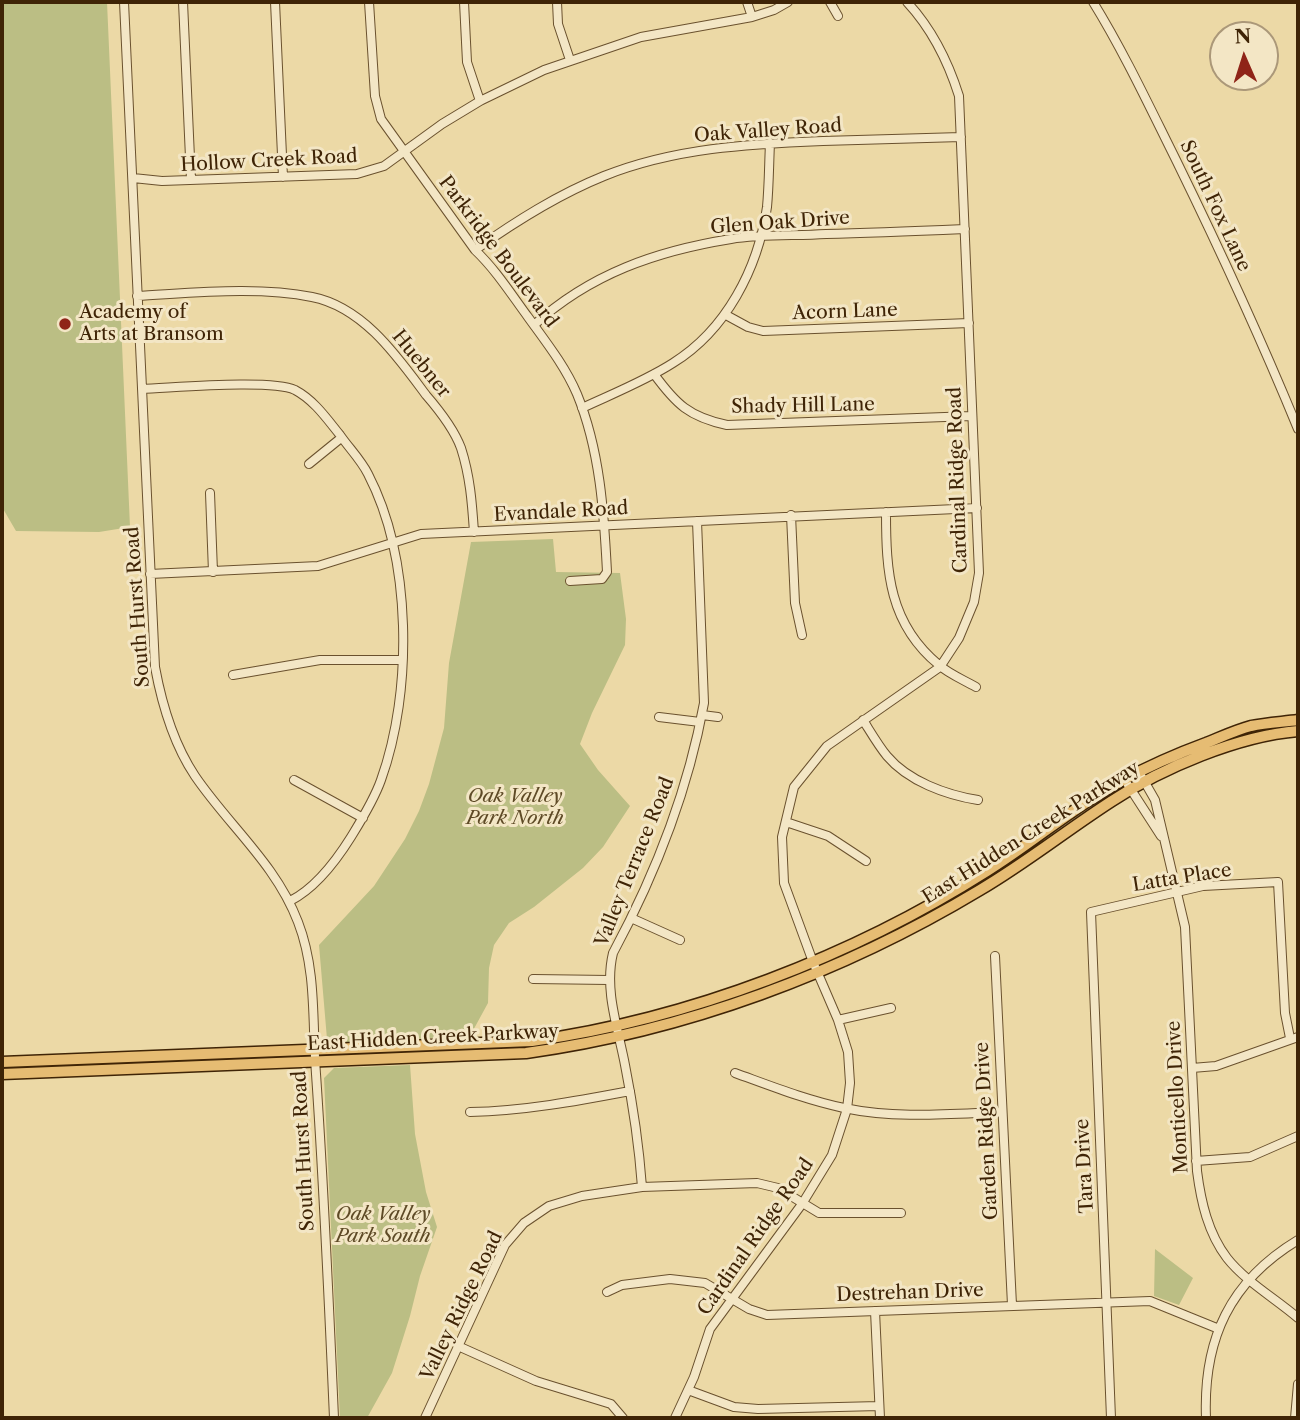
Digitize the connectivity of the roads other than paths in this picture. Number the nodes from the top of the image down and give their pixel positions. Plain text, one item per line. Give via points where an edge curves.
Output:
1 (124, 2) edge
2 (183, 2) edge
3 (275, 2) edge
4 (369, 2) edge
5 (464, 2) edge
6 (557, 2) edge
7 (747, 2) edge
8 (788, 2) edge
9 (830, 2) edge
10 (907, 2) edge
11 (1093, 2) edge
12 (838, 16) dead end
13 (752, 17) junction
14 (570, 60) junction
15 (480, 101) junction
16 (961, 136) junction
17 (770, 143) junction
18 (403, 153) junction
19 (284, 177) junction
20 (133, 178) junction
21 (191, 180) junction
22 (965, 229) junction
23 (760, 237) junction
24 (475, 250) junction
25 (137, 296) junction
26 (726, 315) junction
27 (969, 323) junction
28 (534, 325) junction
29 (654, 374) junction
30 (142, 389) junction
31 (582, 408) junction
32 (972, 416) junction
33 (1298, 429) edge
34 (341, 438) junction
35 (309, 464) dead end
36 (210, 492) dead end
37 (977, 508) junction
38 (886, 512) junction
39 (791, 515) junction
40 (697, 521) junction
41 (604, 525) junction
42 (474, 532) junction
43 (393, 542) junction
44 (213, 572) junction
45 (150, 574) junction
46 (570, 581) dead end
47 (802, 635) dead end
48 (402, 660) junction
49 (940, 667) junction
50 (233, 675) dead end
51 (976, 687) dead end
52 (659, 717) dead end
53 (718, 717) dead end
54 (701, 719) junction
55 (863, 720) junction
56 (1298, 720) edge
57 (1298, 731) edge
58 (1142, 777) junction
59 (1124, 779) junction
60 (294, 780) dead end
61 (1131, 790) junction
62 (978, 800) dead end
63 (363, 818) junction
64 (786, 822) junction
65 (1163, 838) junction
66 (866, 861) dead end
67 (1178, 892) junction
68 (290, 901) junction
69 (1091, 912) joint
70 (631, 918) junction
71 (680, 940) dead end
72 (995, 956) dead end
73 (815, 967) junction
74 (533, 979) dead end
75 (609, 980) junction
76 (891, 1008) dead end
77 (838, 1020) junction
78 (618, 1030) junction
79 (1294, 1037) edge
80 (314, 1051) junction
81 (2, 1062) edge
82 (315, 1063) junction
83 (1192, 1068) junction
84 (735, 1073) dead end
85 (2, 1074) edge
86 (630, 1091) junction
87 (847, 1109) junction
88 (470, 1112) dead end
89 (1001, 1112) junction
90 (1298, 1136) edge
91 (1196, 1161) junction
92 (642, 1187) junction
93 (802, 1204) junction
94 (901, 1213) dead end
95 (1298, 1240) edge
96 (1250, 1278) junction
97 (607, 1292) dead end
98 (732, 1299) junction
99 (1107, 1302) junction
100 (1012, 1305) junction
101 (876, 1311) junction
102 (1298, 1318) edge
103 (1219, 1329) junction
104 (458, 1346) junction
105 (1298, 1384) edge
106 (688, 1390) junction
107 (879, 1406) junction
108 (781, 1413) edge
109 (334, 1418) edge
110 (425, 1418) edge
111 (623, 1418) edge
112 (675, 1418) edge
113 (880, 1418) edge
114 (1111, 1418) edge
115 (1206, 1418) edge
116 (1296, 1418) edge

1 - 20 street, South Hurst Road
2 - 21 street
3 - 19 street
4 - 18 street, Parkridge Boulevard via 375,96 381,118
5 - 15 street via 467,62
6 - 14 street via 558,24
7 - 13 street
8 - 13 street, Hollow Creek Road
9 - 12 street
10 - 16 street, Cardinal Ridge Road via 949,65 959,96
11 - 33 street, South Fox Lane via 1131,68 1203,217
13 - 14 street, Hollow Creek Road via 641,37
14 - 15 street, Hollow Creek Road
15 - 18 street, Hollow Creek Road
16 - 17 street, Oak Valley Road
16 - 22 street, Cardinal Ridge Road
17 - 23 street
17 - 24 street, Oak Valley Road via 702,149 606,176 529,212
18 - 19 street, Hollow Creek Road via 370,171
18 - 24 street, Parkridge Boulevard
19 - 21 street, Hollow Creek Road
20 - 21 street, Hollow Creek Road
20 - 25 street, South Hurst Road
22 - 23 street, Glen Oak Drive
22 - 27 street, Cardinal Ridge Road
23 - 26 street via 749,273
23 - 28 street, Glen Oak Drive via 647,258 591,282 557,303
24 - 28 street, Parkridge Boulevard
25 - 30 street, South Hurst Road
25 - 42 street, Huebner via 273,292 315,297 368,327 391,348 460,445 471,486
26 - 27 street, Acorn Lane via 763,331
26 - 29 street via 691,351
27 - 32 street, Cardinal Ridge Road
28 - 31 street, Parkridge Boulevard via 556,354
29 - 31 street
29 - 32 street, Shady Hill Lane via 686,411 727,425
30 - 34 street via 268,385 294,390 313,402
30 - 45 street, South Hurst Road
31 - 41 street, Parkridge Boulevard via 599,476
32 - 37 street, Cardinal Ridge Road
34 - 35 street
34 - 43 street via 367,472
36 - 44 street
37 - 38 street, Evandale Road
37 - 49 street, Cardinal Ridge Road via 979,573 974,602
38 - 39 street, Evandale Road
38 - 49 street via 886,563 895,601 915,638
39 - 40 street, Evandale Road
39 - 47 street via 795,603
40 - 41 street, Evandale Road
40 - 54 street, Valley Terrace Road
41 - 42 street, Evandale Road
41 - 46 street, Parkridge Boulevard via 607,572 602,579
42 - 43 street, Evandale Road via 421,534
43 - 44 street, Evandale Road via 318,566
43 - 48 street via 401,595
44 - 45 street, Evandale Road
45 - 68 street, South Hurst Road via 155,667 169,723 194,774 258,852
48 - 50 street via 320,660
48 - 63 street via 393,738
49 - 51 street
49 - 55 street, Cardinal Ridge Road
52 - 54 street
53 - 54 street
54 - 70 street, Valley Terrace Road via 674,819
55 - 62 street via 888,757 914,777 944,793
55 - 64 street, Cardinal Ridge Road via 827,746 803,773 794,788
56 - 58 main road, East Hidden Creek Parkway via 1250,726 1166,759
57 - 58 main road, East Hidden Creek Parkway via 1277,733
58 - 59 main road, East Hidden Creek Parkway
58 - 61 main road, East Hidden Creek Parkway
58 - 65 street, Monticello Drive via 1155,800
59 - 61 street, Monticello Drive
59 - 73 main road, East Hidden Creek Parkway via 987,871
60 - 63 street
61 - 65 street, Monticello Drive
61 - 73 main road, East Hidden Creek Parkway via 980,890 884,943
63 - 68 street via 310,890
64 - 66 street via 828,835
64 - 73 street, Cardinal Ridge Road via 782,837 784,883
65 - 67 street, Monticello Drive
67 - 69 street, Latta Place
67 - 79 street, Latta Place via 1278,882 1285,1013
67 - 83 street, Monticello Drive via 1185,927
68 - 80 street, South Hurst Road via 310,963
69 - 99 street, Tara Drive
70 - 71 street
70 - 75 street, Valley Terrace Road via 613,953
72 - 89 street, Garden Ridge Drive
73 - 77 street, Cardinal Ridge Road
73 - 78 main road, East Hidden Creek Parkway via 730,1006
74 - 75 street
75 - 78 street, Valley Terrace Road
76 - 77 street
77 - 87 street, Cardinal Ridge Road via 848,1052
78 - 80 main road, East Hidden Creek Parkway via 532,1041
78 - 82 main road, East Hidden Creek Parkway via 568,1048 526,1054
78 - 86 street, Valley Terrace Road
79 - 83 street via 1216,1066
80 - 81 main road, East Hidden Creek Parkway
80 - 82 street, South Hurst Road
82 - 85 main road, East Hidden Creek Parkway
82 - 109 street, South Hurst Road
83 - 91 street, Monticello Drive
84 - 87 street
86 - 88 street via 500,1112
86 - 92 street, Valley Terrace Road
87 - 89 street via 922,1115
87 - 93 street, Cardinal Ridge Road via 832,1155
89 - 100 street, Garden Ridge Drive
90 - 91 street via 1251,1157
91 - 96 street, Monticello Drive via 1201,1200 1211,1229 1228,1258
92 - 93 street, Valley Ridge Road via 757,1183 778,1188
92 - 104 street, Valley Ridge Road via 571,1199 549,1206 524,1223 505,1245
93 - 94 street, Valley Ridge Road via 819,1213
93 - 98 street, Cardinal Ridge Road
95 - 96 street
96 - 102 street, Monticello Drive
96 - 103 street via 1233,1298
97 - 98 street, Destrehan Drive via 622,1285 670,1279 705,1283
98 - 101 street, Destrehan Drive via 767,1315
98 - 106 street, Cardinal Ridge Road via 710,1329
99 - 100 street, Destrehan Drive
99 - 103 street, Destrehan Drive via 1150,1301
99 - 114 street, Tara Drive
100 - 101 street, Destrehan Drive
101 - 107 street
103 - 115 street via 1205,1391
104 - 110 street, Valley Ridge Road
104 - 111 street via 536,1381 611,1404
105 - 116 street
106 - 108 street via 734,1407
106 - 112 street, Cardinal Ridge Road
107 - 108 street
107 - 113 street

